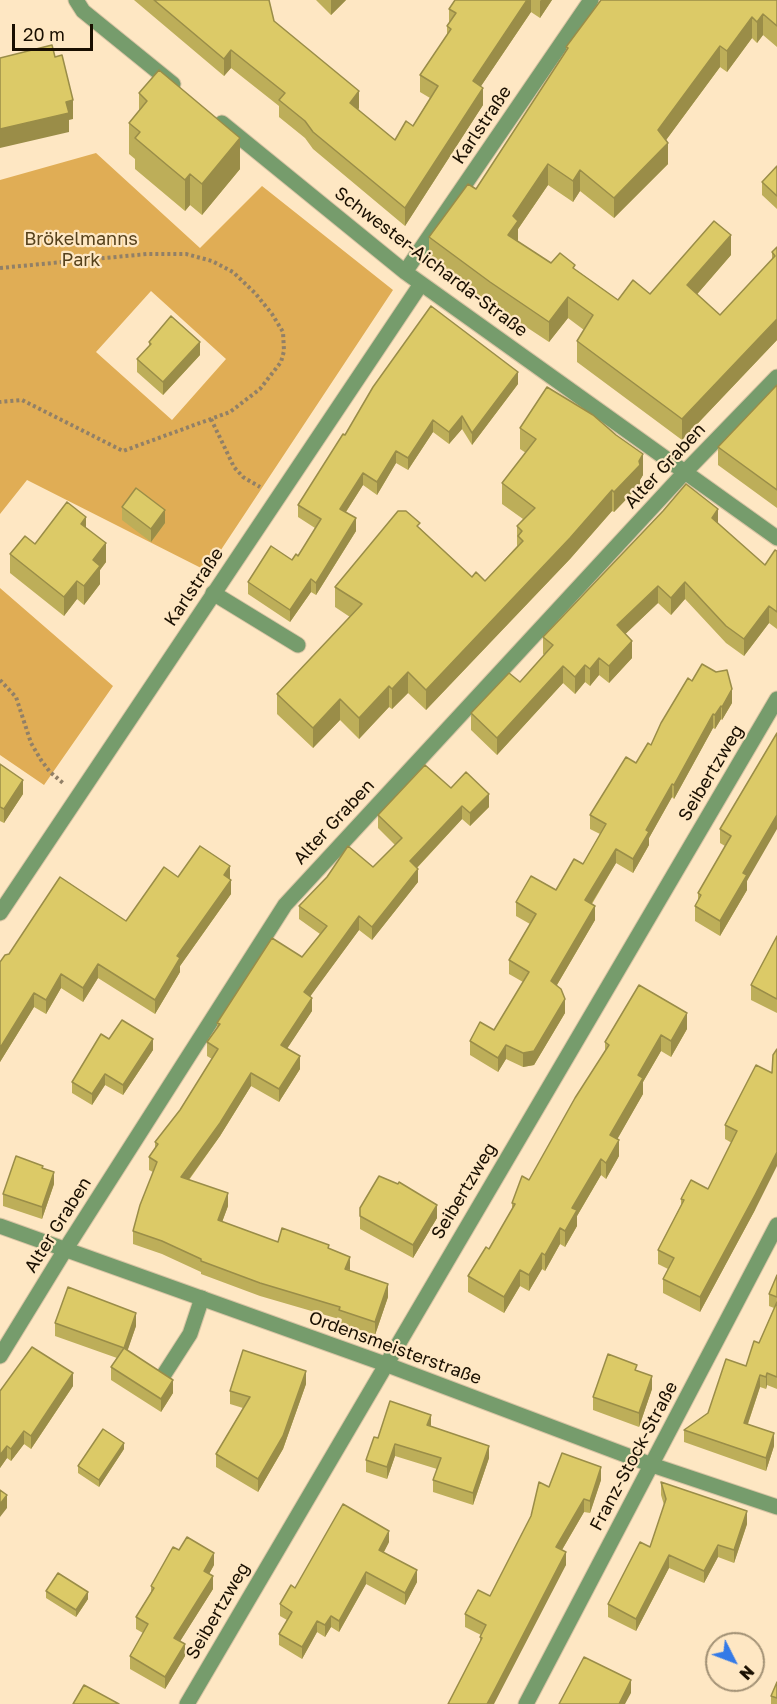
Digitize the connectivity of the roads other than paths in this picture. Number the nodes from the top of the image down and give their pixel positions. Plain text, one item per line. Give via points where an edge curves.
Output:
1 (76, 0) edge
2 (591, 0) edge
3 (184, 92) edge
4 (211, 114) edge
5 (405, 272) junction
6 (421, 284) junction
7 (777, 376) edge
8 (685, 472) junction
9 (777, 538) edge
10 (213, 593) junction
11 (298, 645) dead end
12 (777, 699) edge
13 (0, 913) edge
14 (777, 1225) edge
15 (0, 1226) edge
16 (65, 1250) junction
17 (202, 1298) junction
18 (0, 1356) edge
19 (385, 1364) junction
20 (163, 1376) edge
21 (652, 1465) junction
22 (777, 1507) edge
23 (186, 1704) edge
24 (526, 1704) edge

1 - 3 street via 83,11
2 - 5 street, Karlstraße
4 - 5 street, Schwester-Aicharda-Straße
5 - 6 street, Schwester-Aicharda-Straße
6 - 8 street, Schwester-Aicharda-Straße
6 - 10 street, Karlstraße
7 - 8 street, Alter Graben
8 - 9 street, Schwester-Aicharda-Straße
8 - 16 street, Alter Graben via 285,905
10 - 11 street
10 - 13 street, Karlstraße
12 - 19 street, Seibertzweg
14 - 21 street, Franz-Stock-Straße
15 - 16 street, Ordensmeisterstraße
16 - 17 street, Ordensmeisterstraße
16 - 18 street, Alter Graben
17 - 19 street, Ordensmeisterstraße
17 - 20 street via 190,1334
19 - 21 street, Ordensmeisterstraße
19 - 23 street, Seibertzweg
21 - 22 street, Ordensmeisterstraße
21 - 24 street, Franz-Stock-Straße

